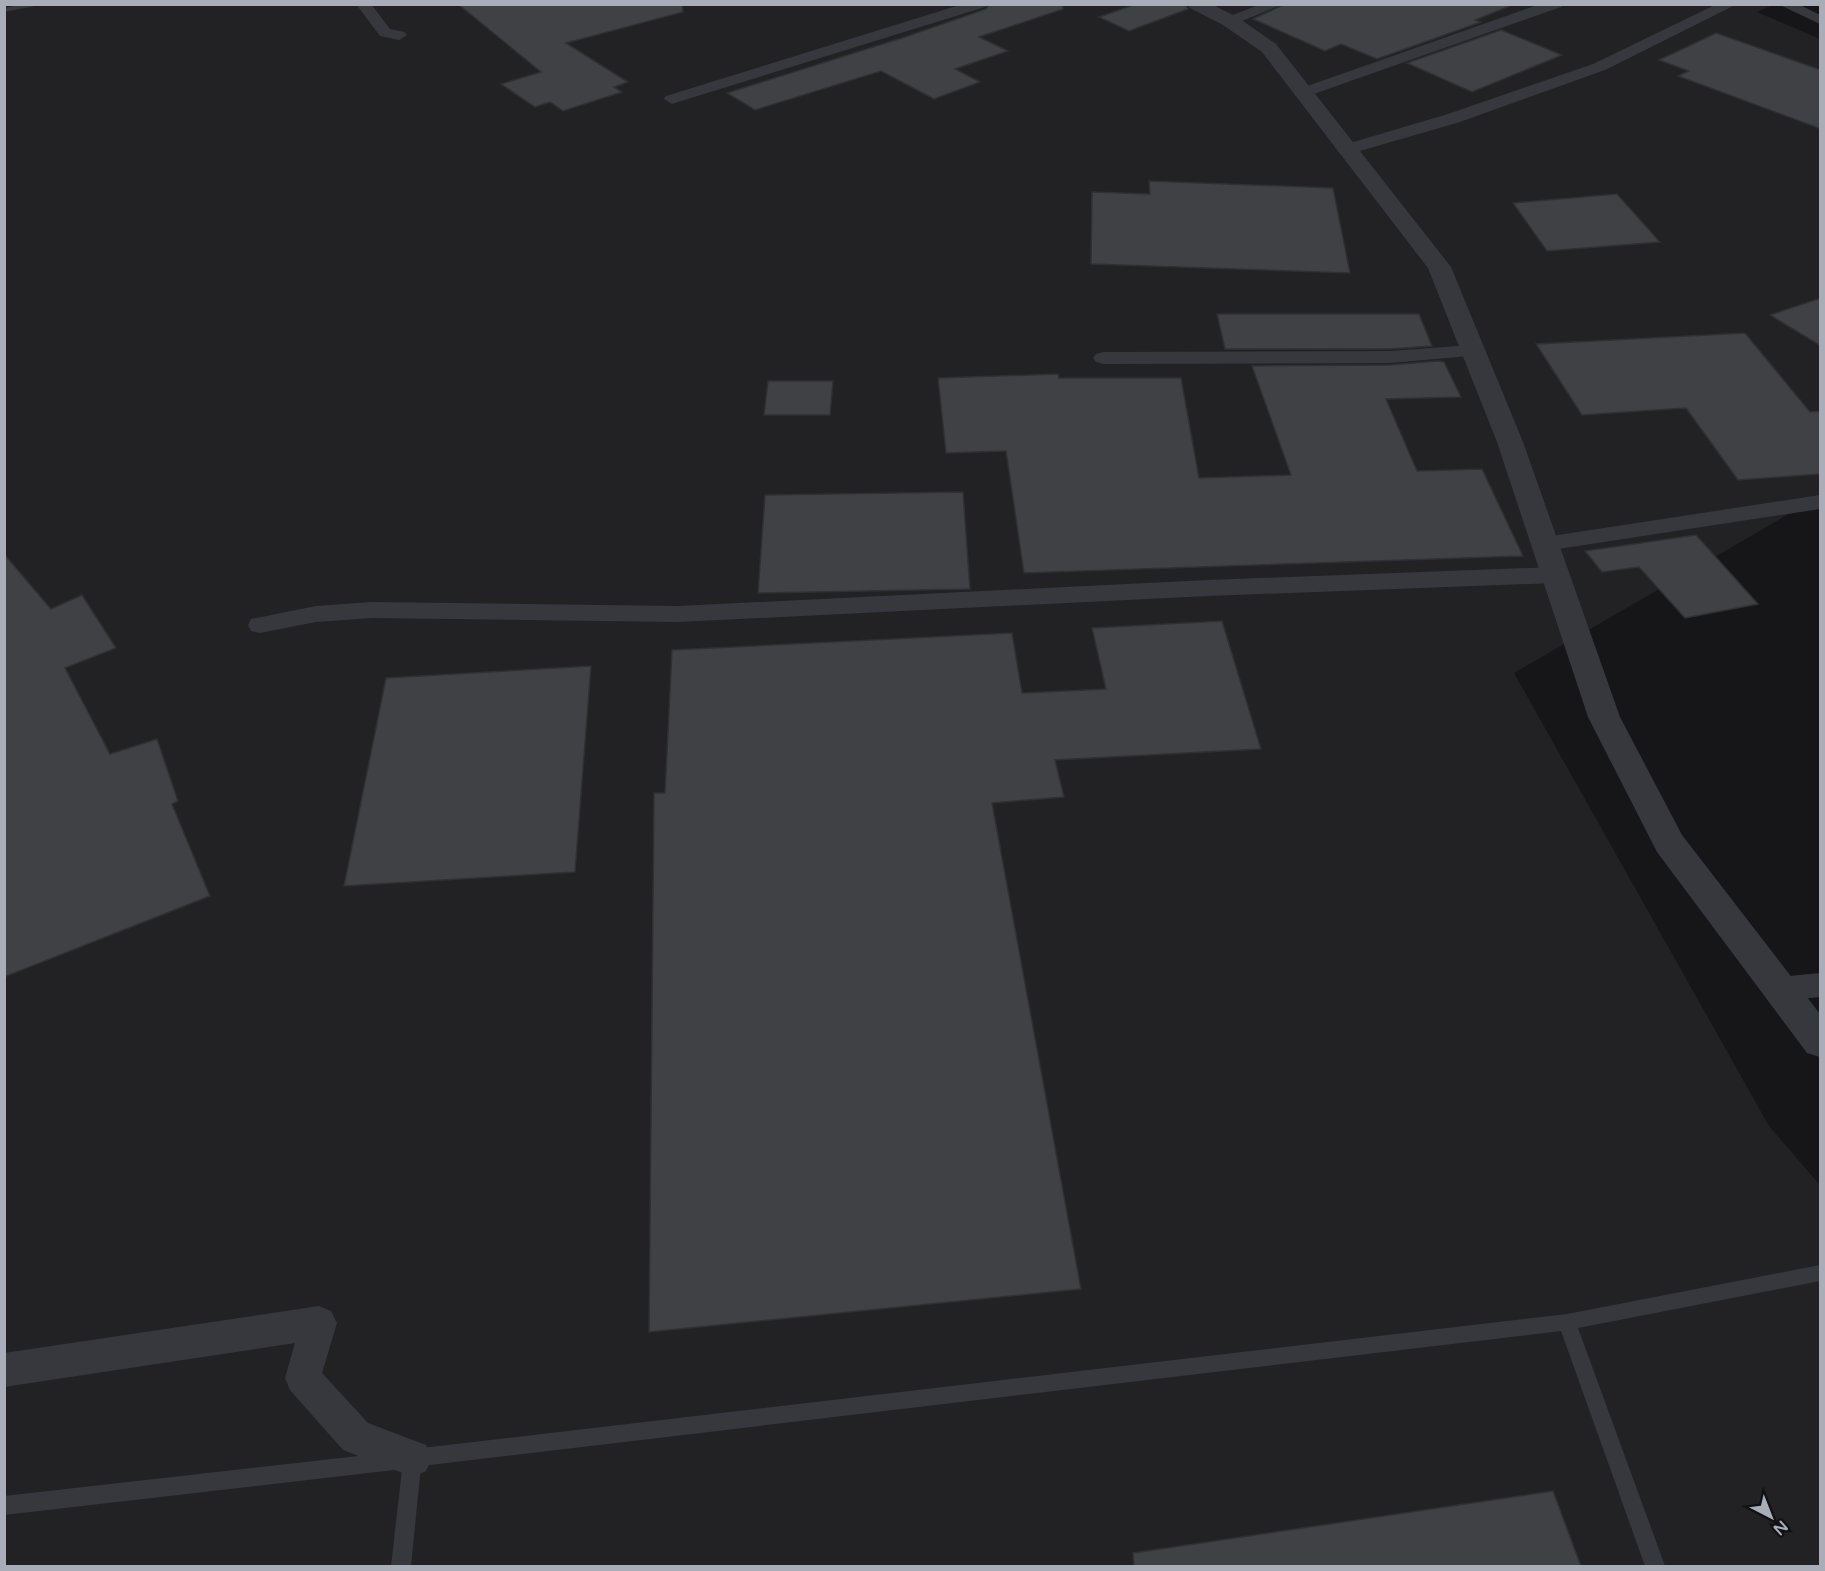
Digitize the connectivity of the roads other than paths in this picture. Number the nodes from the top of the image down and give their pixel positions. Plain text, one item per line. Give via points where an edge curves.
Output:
1 (42, 4) edge
2 (363, 4) edge
3 (980, 4) edge
4 (1196, 4) edge
5 (1276, 4) edge
6 (1556, 4) edge
7 (1730, 4) edge
8 (1785, 4) edge
9 (4, 10) edge
10 (1821, 20) edge
11 (1230, 21) junction
12 (399, 35) dead end
13 (1302, 93) junction
14 (672, 99) dead end
15 (1346, 150) junction
16 (1473, 351) junction
17 (1103, 358) dead end
18 (1821, 502) edge
19 (1545, 544) junction
20 (1556, 575) junction
21 (260, 625) dead end
22 (1821, 985) edge
23 (1779, 989) junction
24 (1821, 1042) edge
25 (1821, 1273) edge
26 (1567, 1322) junction
27 (4, 1370) edge
28 (413, 1458) junction
29 (4, 1506) edge
30 (401, 1566) edge
31 (1655, 1566) edge

1 - 9 lane
2 - 12 street via 385,33
3 - 14 street
4 - 11 street
5 - 11 street
6 - 13 street
7 - 15 street via 1599,67 1454,118
8 - 10 street
11 - 13 street via 1269,48
13 - 15 street
15 - 16 street via 1439,267
16 - 17 street via 1390,357
16 - 19 street
18 - 19 street
19 - 20 street
20 - 21 street via 678,614 372,610 316,614
20 - 23 street via 1604,717 1669,843
22 - 23 street
23 - 24 street
25 - 26 lane
26 - 28 lane
26 - 31 lane
27 - 28 street via 319,1323 303,1378 356,1437
28 - 29 lane
28 - 30 lane

